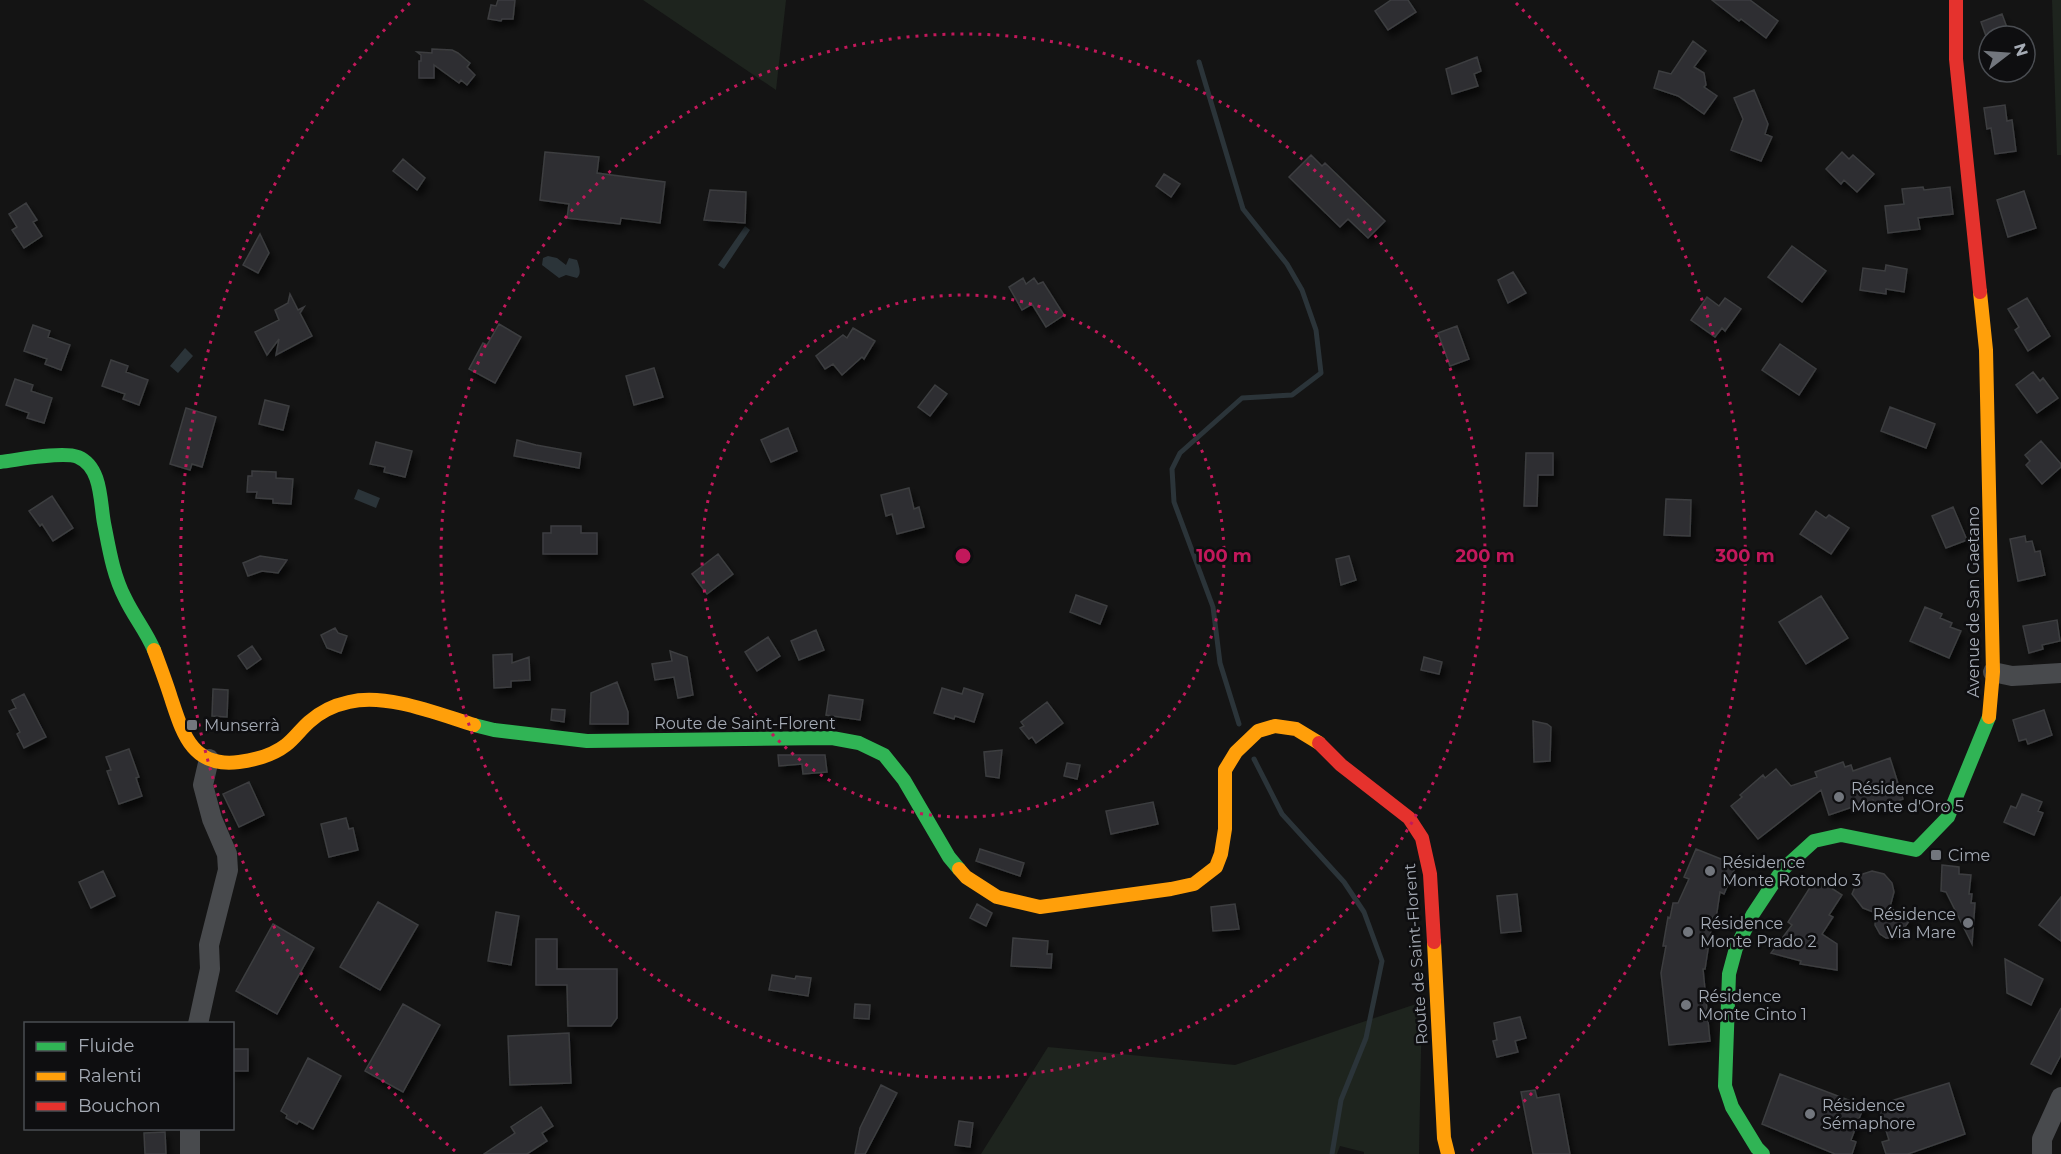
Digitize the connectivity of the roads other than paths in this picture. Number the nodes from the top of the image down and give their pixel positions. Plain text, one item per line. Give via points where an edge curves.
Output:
1 (1956, 0) edge
2 (0, 462) edge
3 (1993, 672) junction
4 (2061, 673) edge
5 (209, 759) junction
6 (198, 1022) edge
7 (2061, 1097) edge
8 (190, 1130) edge
9 (190, 1154) edge
10 (1448, 1154) edge
11 (1763, 1154) edge
12 (2042, 1154) edge

1 - 3 main road, Avenue de San Gaetano via 1956,59 1986,350
2 - 5 main road via 58,455 78,457 91,467 99,485 104,522 125,599 146,631 184,736
3 - 4 street via 2012,676
3 - 11 main road, Avenue de San Gaetano via 1989,719 1948,816 1916,850 1841,835 1814,841 1782,870 1736,948 1729,974 1725,1086 1732,1107
5 - 6 street via 202,785 227,854 228,870 209,945 210,969
5 - 10 main road, Route de Saint-Florent via 224,764 247,762 286,745 311,720 332,707 352,701 386,700 494,730 587,741 832,738 858,742 884,755 897,771 949,857 966,877 997,897 1040,907 1194,884 1216,867 1221,854 1225,770 1236,752 1258,731 1275,726 1296,729 1316,740 1341,765 1409,818 1422,838 1430,874
7 - 12 street via 2043,1138
8 - 9 street

